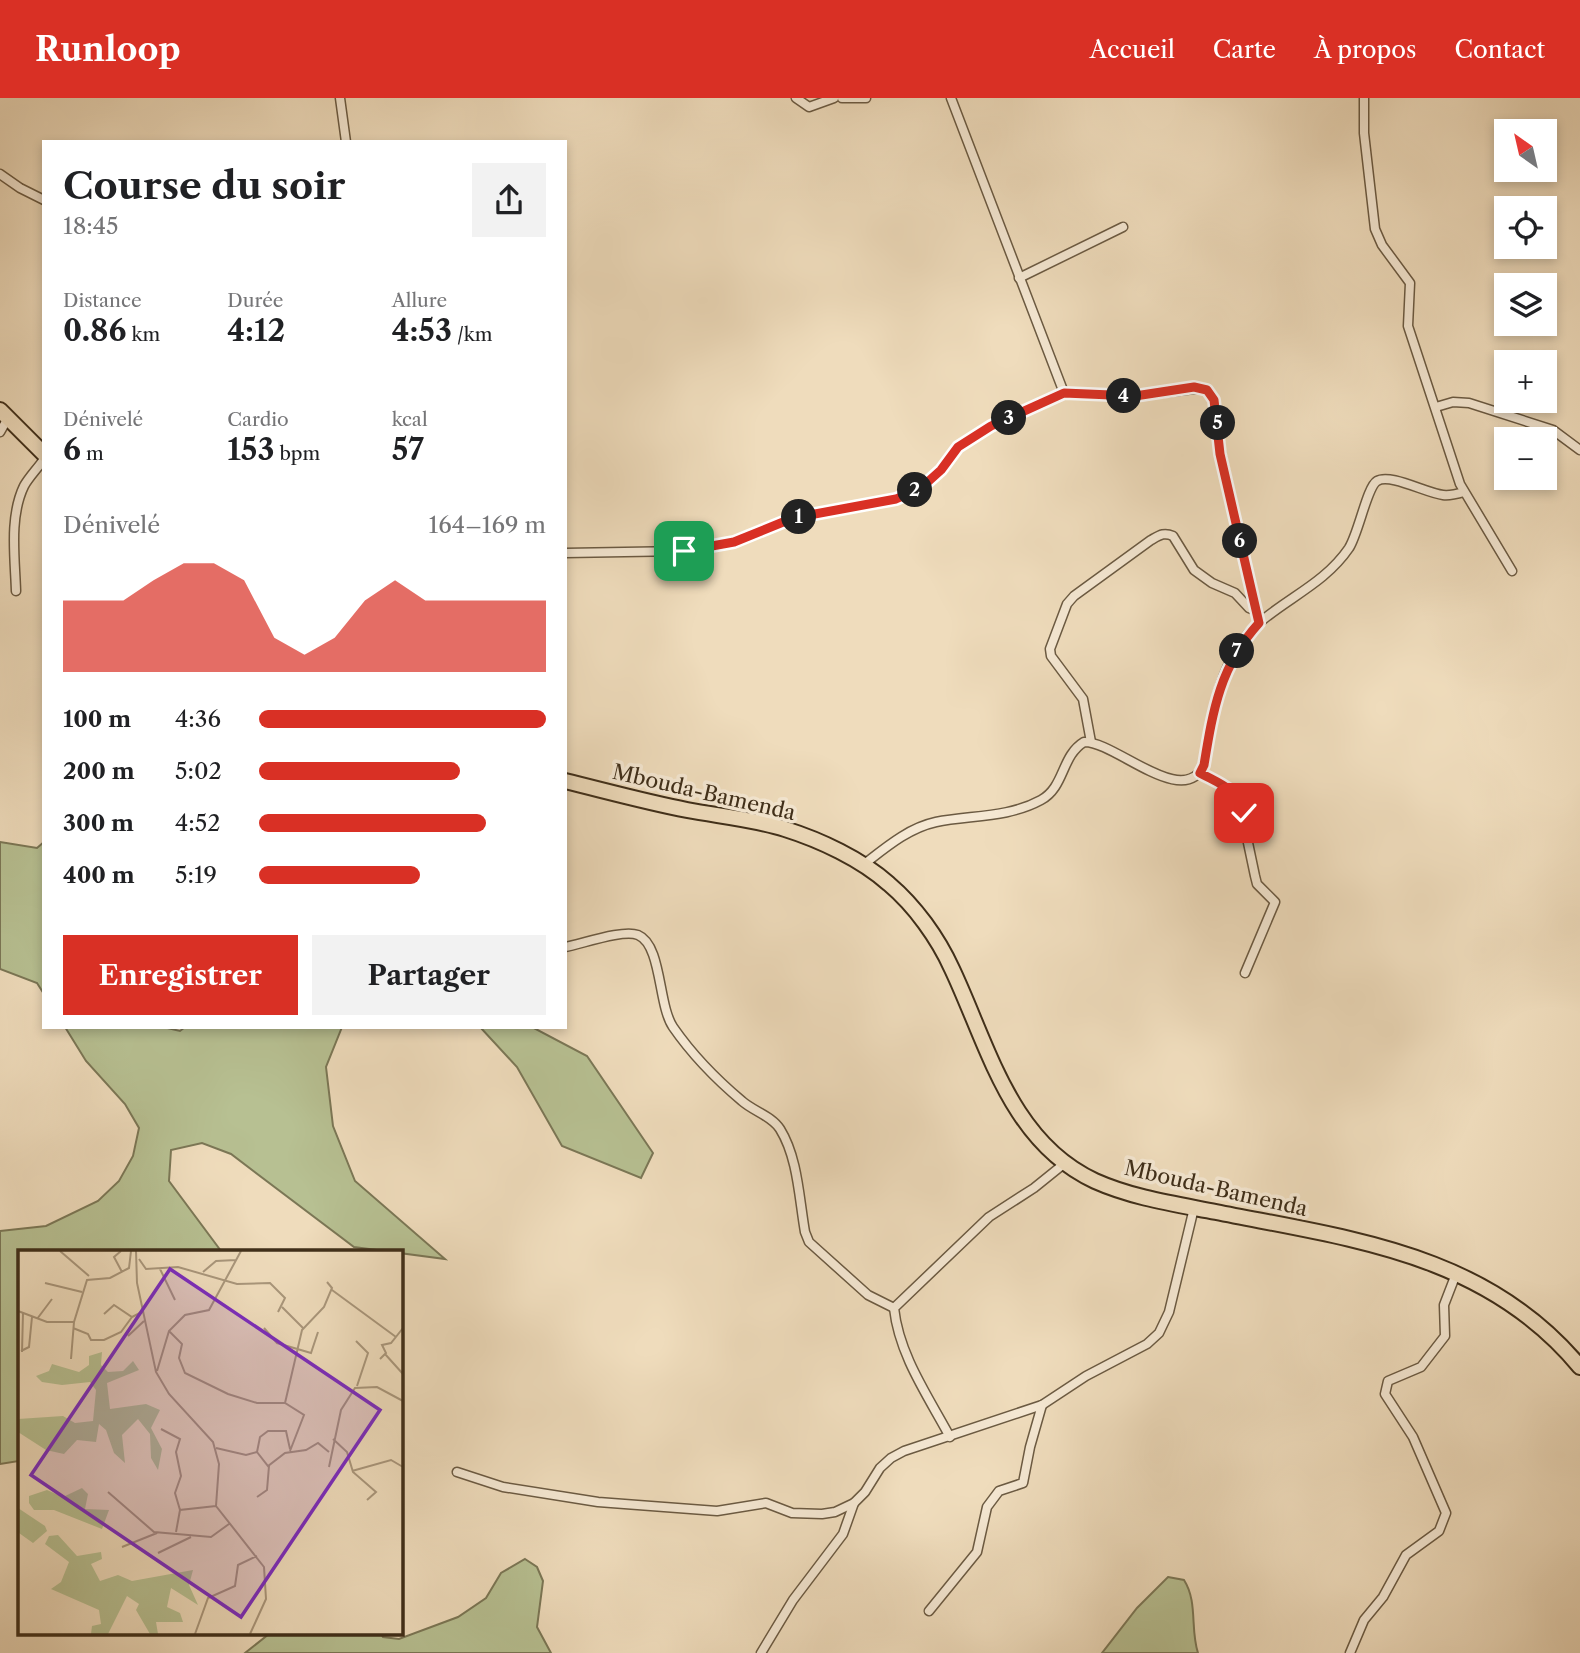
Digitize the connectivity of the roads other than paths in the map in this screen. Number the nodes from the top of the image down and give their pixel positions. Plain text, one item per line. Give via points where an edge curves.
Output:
1 (340, 98) edge
2 (796, 98) edge
3 (834, 98) edge
4 (842, 98) edge
5 (866, 98) edge
6 (951, 98) edge
7 (1364, 98) edge
8 (346, 140) edge
9 (0, 174) edge
10 (42, 199) edge
11 (1123, 227) dead end
12 (1019, 278) junction
13 (1064, 393) junction
14 (1436, 407) junction
15 (4, 414) edge
16 (0, 432) edge
17 (1580, 450) edge
18 (42, 455) edge
19 (42, 460) edge
20 (1464, 492) junction
21 (567, 554) edge
22 (1513, 571) dead end
23 (16, 591) dead end
24 (1256, 611) junction
25 (1259, 623) junction
26 (1091, 742) junction
27 (1200, 773) junction
28 (567, 781) edge
29 (863, 865) junction
30 (567, 947) edge
31 (1245, 973) dead end
32 (1065, 1163) junction
33 (1194, 1208) junction
34 (1456, 1274) junction
35 (894, 1308) junction
36 (1580, 1367) edge
37 (1042, 1405) junction
38 (950, 1437) junction
39 (457, 1472) dead end
40 (854, 1503) junction
41 (929, 1611) dead end
42 (761, 1653) edge
43 (1350, 1653) edge

1 - 8 street
2 - 3 street via 809,107
4 - 5 street
6 - 12 street
7 - 14 street via 1375,229 1410,283 1408,326
9 - 10 street
11 - 12 street
12 - 13 street
13 - 21 street via 991,426 958,447 921,488 896,499 793,518 707,548
13 - 24 street via 1135,396 1194,387 1211,395
14 - 17 street via 1469,403 1553,430
14 - 20 street
15 - 16 street
15 - 18 highway
19 - 23 street via 24,487 18,511
20 - 22 street
20 - 25 street via 1442,495 1387,478 1374,483 1357,532 1339,561 1328,574
24 - 25 street
24 - 26 street via 1194,570 1167,533 1073,596 1050,649 1083,699
25 - 27 street via 1222,679
26 - 27 street via 1161,777 1181,780
26 - 29 street via 1084,742 1069,756 1058,785 1043,799 1028,807 926,825
27 - 31 street via 1232,790 1240,800 1257,884 1275,902
28 - 29 highway, Mbouda-Bamenda via 784,828
29 - 32 highway, Mbouda-Bamenda via 889,884 934,936 1006,1093 1033,1132
30 - 35 street via 627,933 646,940 672,1025 736,1096 772,1120 792,1152 809,1242 868,1295
32 - 33 highway, Mbouda-Bamenda via 1094,1181
32 - 35 street via 989,1217
33 - 34 highway, Mbouda-Bamenda via 1356,1239 1402,1251
33 - 37 street via 1169,1312 1159,1333
34 - 36 highway, Mbouda-Bamenda via 1524,1314 1562,1345
34 - 43 street via 1444,1305 1445,1336 1421,1367 1388,1381 1385,1394 1413,1437 1446,1513 1439,1531 1406,1555 1364,1620
35 - 38 street via 912,1368
37 - 38 street
37 - 41 street via 1023,1483 999,1491 987,1507 977,1552
38 - 40 street via 891,1458
39 - 40 street via 503,1487 598,1502 717,1511 766,1503 801,1514 835,1512
40 - 42 street via 843,1534 793,1600

